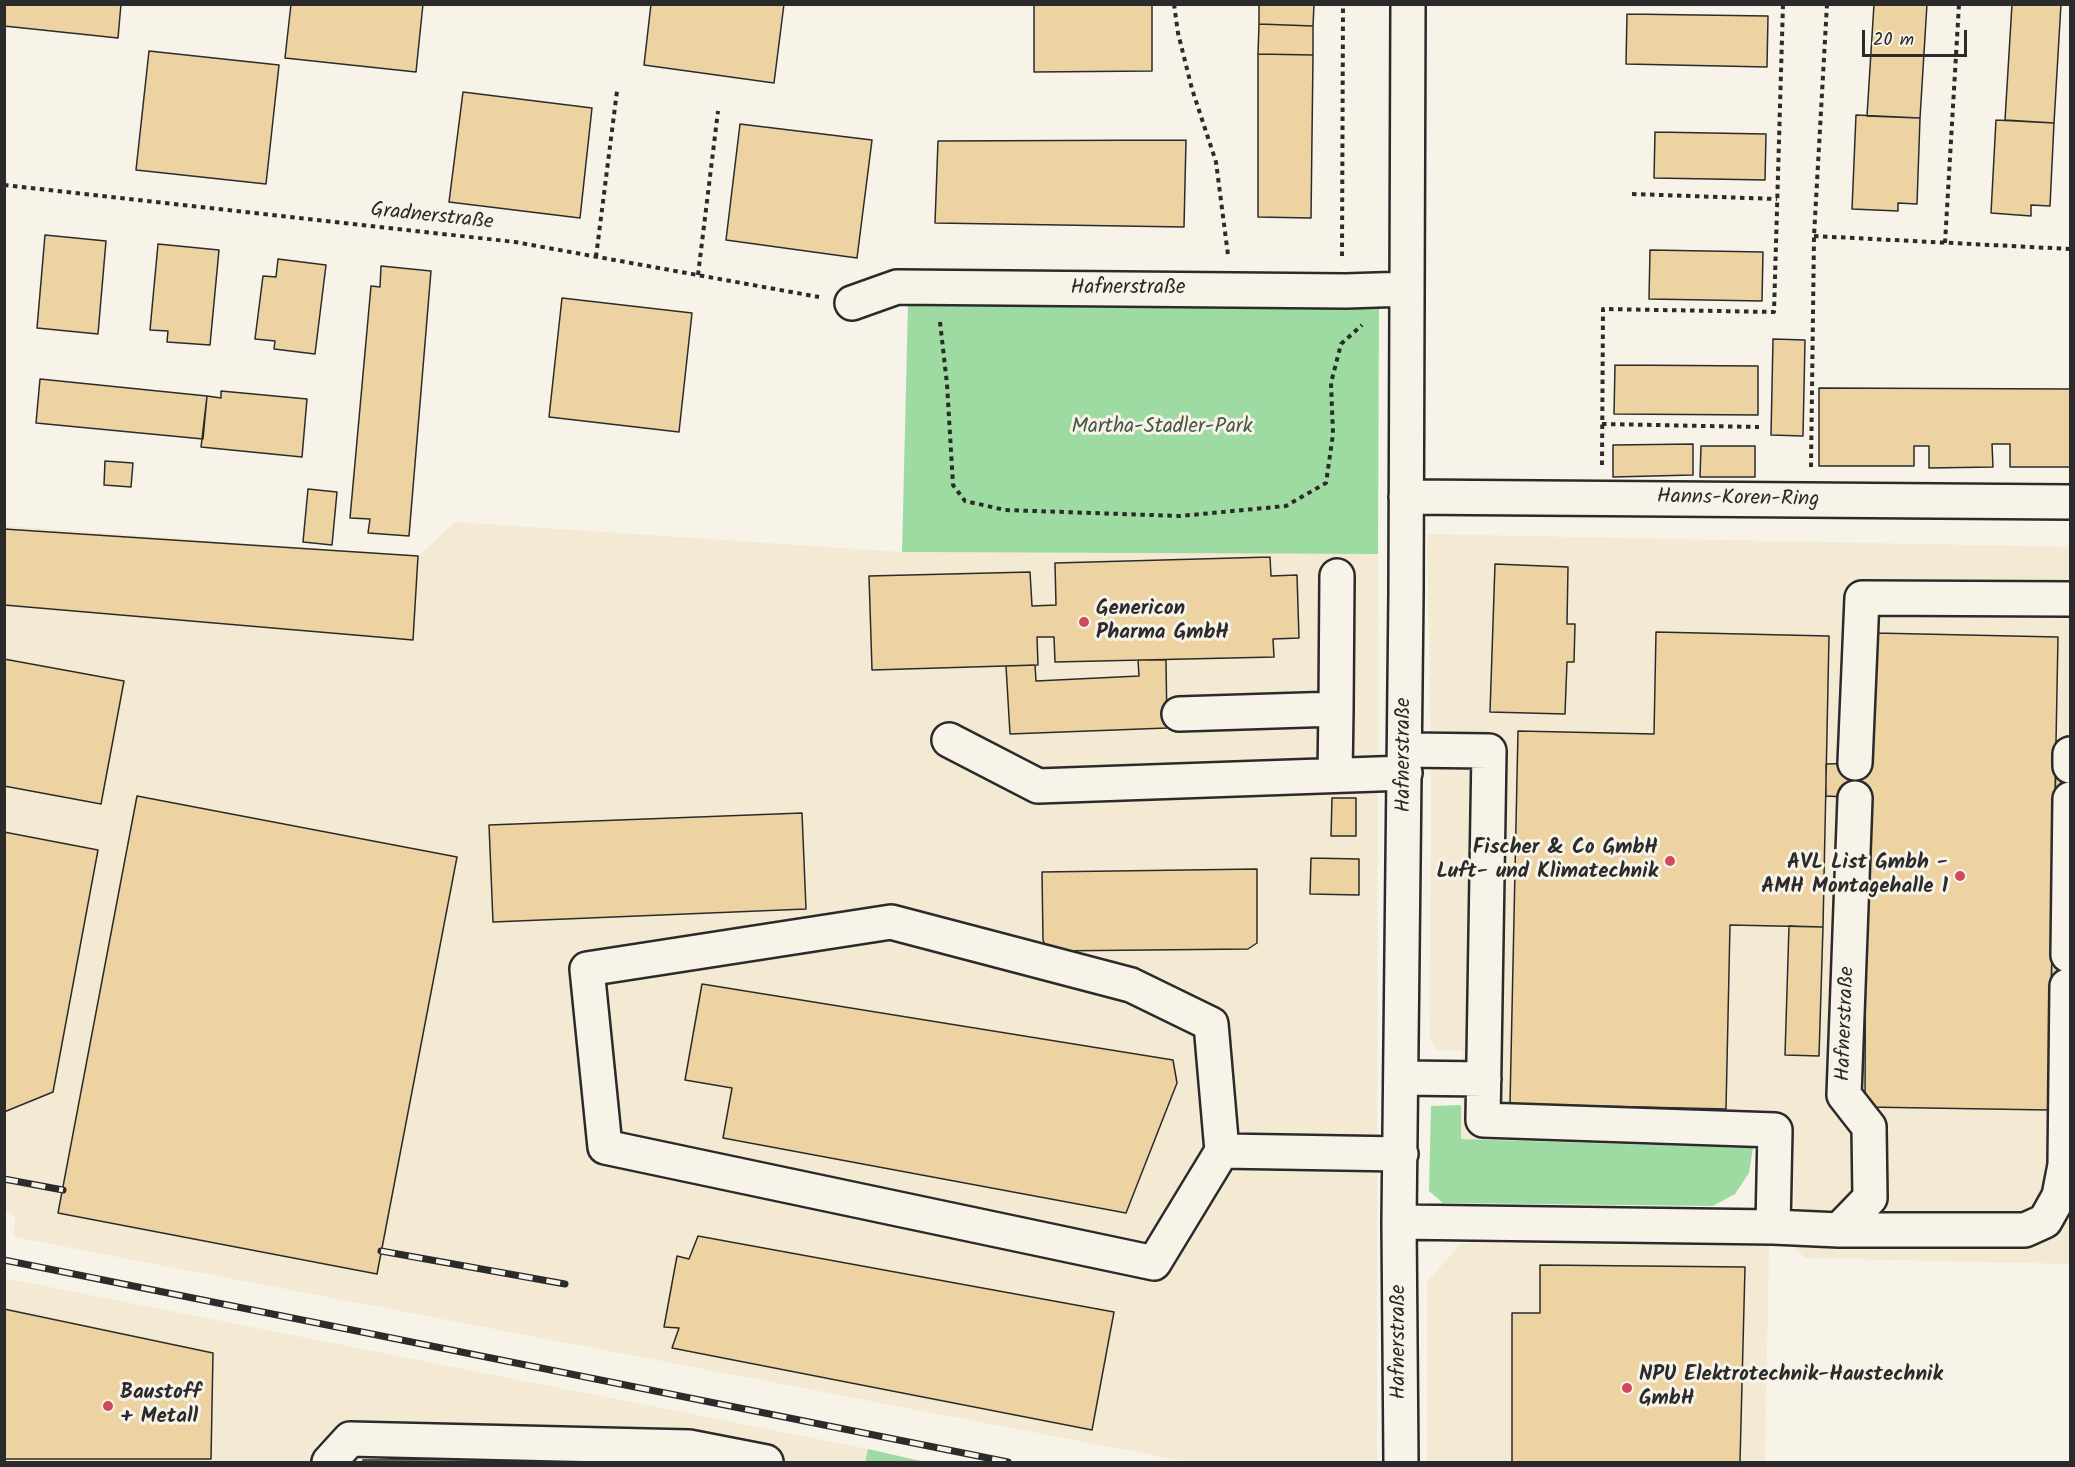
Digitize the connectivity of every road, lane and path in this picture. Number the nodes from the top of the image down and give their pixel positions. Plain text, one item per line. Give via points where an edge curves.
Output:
1 (1174, 4) edge
2 (1343, 4) edge
3 (1408, 4) edge
4 (1783, 4) edge
5 (1827, 4) edge
6 (1959, 4) edge
7 (617, 91) dead end
8 (718, 111) dead end
9 (4, 185) edge
10 (1632, 194) dead end
11 (1777, 199) junction
12 (1814, 236) junction
13 (1945, 243) junction
14 (2070, 249) edge
15 (596, 257) junction
16 (1229, 260) dead end
17 (698, 275) junction
18 (913, 287) junction
19 (1407, 289) junction
20 (1359, 290) junction
21 (852, 303) joint
22 (1602, 424) junction
23 (1759, 427) dead end
24 (1406, 496) junction
25 (1601, 498) junction
26 (1810, 500) junction
27 (2070, 502) edge
28 (1336, 576) dead end
29 (2070, 599) edge
30 (1336, 709) junction
31 (1179, 714) dead end
32 (949, 740) dead end
33 (2070, 754) edge
34 (1405, 762) junction
35 (1855, 763) dead end
36 (2070, 766) edge
37 (1335, 776) junction
38 (1855, 798) dead end
39 (2070, 799) edge
40 (1402, 1078) junction
41 (1484, 1079) junction
42 (1222, 1151) junction
43 (1401, 1154) junction
44 (1399, 1221) junction
45 (1773, 1227) junction
46 (1839, 1230) junction
47 (329, 1462) edge
48 (766, 1462) edge
49 (1401, 1462) edge

1 - 16 path via 1192,88 1216,162
2 - 20 path via 1342,274
3 - 19 street, Hafnerstraße
4 - 11 path
5 - 12 path
6 - 13 path
7 - 15 path
8 - 17 path
9 - 15 path, Gradnerstraße via 515,242
10 - 11 path
11 - 22 path via 1774,312 1603,309
12 - 13 path
12 - 26 path
13 - 14 path
15 - 17 path, Gradnerstraße
17 - 21 path, Gradnerstraße
18 - 20 street, Hafnerstraße
18 - 20 path via 939,314 953,485 965,501 1005,510 1179,516 1286,506 1326,483 1333,434 1330,383 1341,344 1370,318
18 - 21 street, Hafnerstraße via 897,287
19 - 20 street, Hafnerstraße
19 - 24 street, Hafnerstraße
22 - 23 path
22 - 25 path
24 - 25 street, Hanns-Koren-Ring
24 - 34 street, Hafnerstraße
25 - 26 street, Hanns-Koren-Ring
26 - 27 street, Hanns-Koren-Ring
28 - 30 street
29 - 35 street via 1862,598
30 - 31 street
30 - 37 street
32 - 37 street via 1038,786
33 - 36 street
34 - 37 street
34 - 40 street, Hafnerstraße
34 - 41 street via 1489,751
38 - 46 street, Hafnerstraße via 1844,1095 1869,1127 1870,1198
39 - 46 street via 2064,1165 2059,1196 2045,1221 2025,1230
40 - 41 street
40 - 43 street, Hafnerstraße
41 - 45 street via 1483,1120 1775,1130
42 - 42 street via 1211,1024 1131,985 891,922 587,969 605,1147 1154,1263
42 - 43 street
43 - 44 street, Hafnerstraße
44 - 45 street
44 - 49 street, Hafnerstraße
45 - 46 street
47 - 48 street via 350,1439 689,1447

